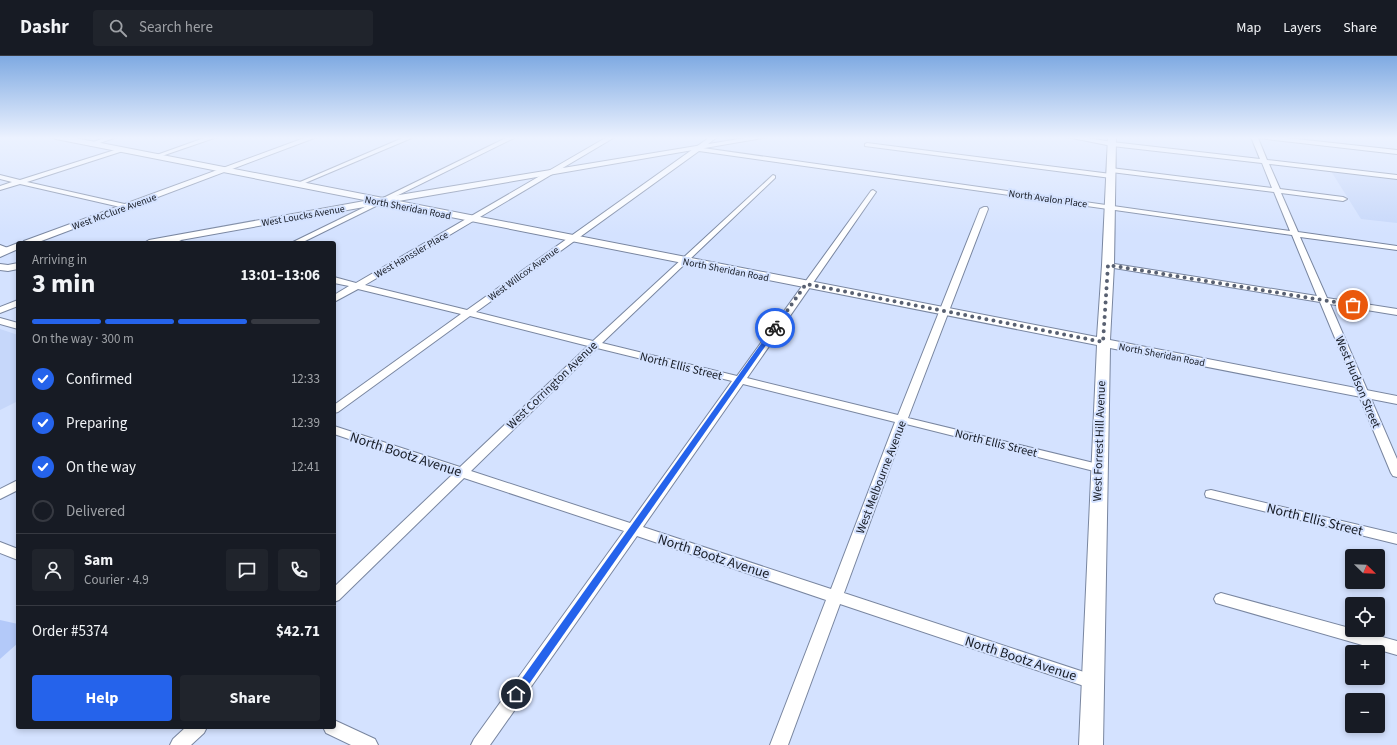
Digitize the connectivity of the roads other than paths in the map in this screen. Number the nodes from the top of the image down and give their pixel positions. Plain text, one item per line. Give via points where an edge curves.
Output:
1 (61, 169) edge
2 (214, 169) edge
3 (228, 169) edge
4 (334, 169) edge
5 (452, 169) edge
6 (558, 169) edge
7 (575, 169) edge
8 (670, 169) edge
9 (841, 169) edge
10 (1077, 169) edge
11 (1111, 169) edge
12 (1267, 169) edge
13 (1327, 169) edge
14 (223, 171) junction
15 (551, 173) junction
16 (1111, 173) junction
17 (0, 177) edge
18 (773, 177) dead end
19 (1397, 177) edge
20 (20, 182) junction
21 (296, 185) junction
22 (0, 188) edge
23 (1276, 191) junction
24 (873, 192) dead end
25 (403, 195) junction
26 (1343, 199) dead end
27 (381, 202) junction
28 (126, 206) junction
29 (1109, 207) junction
30 (358, 209) junction
31 (984, 209) dead end
32 (471, 219) junction
33 (1294, 233) junction
34 (571, 239) junction
35 (169, 240) junction
36 (32, 241) edge
37 (163, 241) edge
38 (173, 241) edge
39 (299, 241) edge
40 (1397, 248) edge
41 (682, 261) junction
42 (1108, 265) junction
43 (0, 266) edge
44 (16, 266) edge
45 (336, 281) edge
46 (806, 284) junction
47 (356, 286) junction
48 (336, 298) edge
49 (1323, 300) junction
50 (16, 304) edge
51 (0, 310) edge
52 (943, 311) junction
53 (1397, 312) edge
54 (468, 314) junction
55 (0, 321) edge
56 (16, 325) edge
57 (1103, 342) junction
58 (594, 345) junction
59 (738, 380) junction
60 (1362, 393) junction
61 (1397, 400) edge
62 (336, 409) edge
63 (902, 420) junction
64 (336, 431) edge
65 (1098, 468) junction
66 (463, 472) junction
67 (1397, 473) edge
68 (16, 485) edge
69 (1211, 494) dead end
70 (0, 495) edge
71 (633, 529) junction
72 (1397, 539) edge
73 (0, 547) edge
74 (16, 554) edge
75 (336, 594) edge
76 (836, 597) junction
77 (1221, 599) dead end
78 (1397, 648) edge
79 (1093, 682) junction
80 (196, 729) edge
81 (336, 729) edge
82 (179, 745) edge
83 (369, 745) edge
84 (480, 745) edge
85 (779, 745) edge
86 (1091, 745) edge

1 - 20 street
2 - 14 main road, North Sheridan Road
3 - 14 street, West McClure Avenue
4 - 21 street
5 - 25 street
6 - 15 street, West Hanssler Place
7 - 15 street, West Loucks Avenue
8 - 34 street, West Willcox Avenue
9 - 29 street, North Avalon Place
10 - 16 street
11 - 16 main road, West Forrest Hill Avenue
12 - 23 street, West Hudson Street
13 - 19 street
14 - 21 main road, North Sheridan Road
14 - 28 street, West McClure Avenue
15 - 25 street, West Loucks Avenue
15 - 32 street, West Hanssler Place
16 - 23 street
16 - 29 main road, West Forrest Hill Avenue
17 - 20 street
18 - 41 street, West Corrington Avenue
20 - 22 street
20 - 28 street
21 - 27 main road, North Sheridan Road
23 - 26 street
23 - 33 street, West Hudson Street
24 - 46 street
25 - 27 street, West Loucks Avenue
27 - 30 street, West Loucks Avenue
27 - 32 main road, North Sheridan Road
28 - 36 street, West McClure Avenue
29 - 33 street, North Avalon Place
29 - 42 main road, West Forrest Hill Avenue
30 - 35 street, West Loucks Avenue
30 - 39 street
31 - 52 street, West Melbourne Avenue
32 - 34 main road, North Sheridan Road
32 - 47 street, West Hanssler Place
33 - 40 street, North Avalon Place
33 - 49 street, West Hudson Street
34 - 41 main road, North Sheridan Road
34 - 54 street, West Willcox Avenue
35 - 37 street, West Loucks Avenue
35 - 38 street
41 - 46 main road, North Sheridan Road
41 - 58 street, West Corrington Avenue
42 - 49 street
42 - 57 main road, West Forrest Hill Avenue
43 - 44 street
45 - 47 street, North Ellis Street
46 - 52 main road, North Sheridan Road
46 - 59 street
47 - 48 street, West Hanssler Place
47 - 54 street, North Ellis Street
49 - 53 street
49 - 60 street, West Hudson Street
50 - 51 street
52 - 57 main road, North Sheridan Road
52 - 63 street, West Melbourne Avenue
54 - 58 street, North Ellis Street
54 - 62 street, West Willcox Avenue
55 - 56 street
57 - 60 main road, North Sheridan Road
57 - 65 main road, West Forrest Hill Avenue
58 - 59 street, North Ellis Street
58 - 66 street, West Corrington Avenue
59 - 63 street, North Ellis Street
59 - 71 street
60 - 61 main road, North Sheridan Road
60 - 67 street, West Hudson Street
63 - 65 street, North Ellis Street
63 - 76 street, West Melbourne Avenue
64 - 66 street, North Bootz Avenue
65 - 79 main road, West Forrest Hill Avenue
66 - 71 street, North Bootz Avenue
66 - 75 street, West Corrington Avenue
68 - 70 street
69 - 72 street, North Ellis Street
71 - 76 street, North Bootz Avenue
71 - 84 street
73 - 74 street
76 - 79 street, North Bootz Avenue
76 - 85 street, West Melbourne Avenue
77 - 78 street
79 - 86 main road, West Forrest Hill Avenue
80 - 82 street
81 - 83 street

